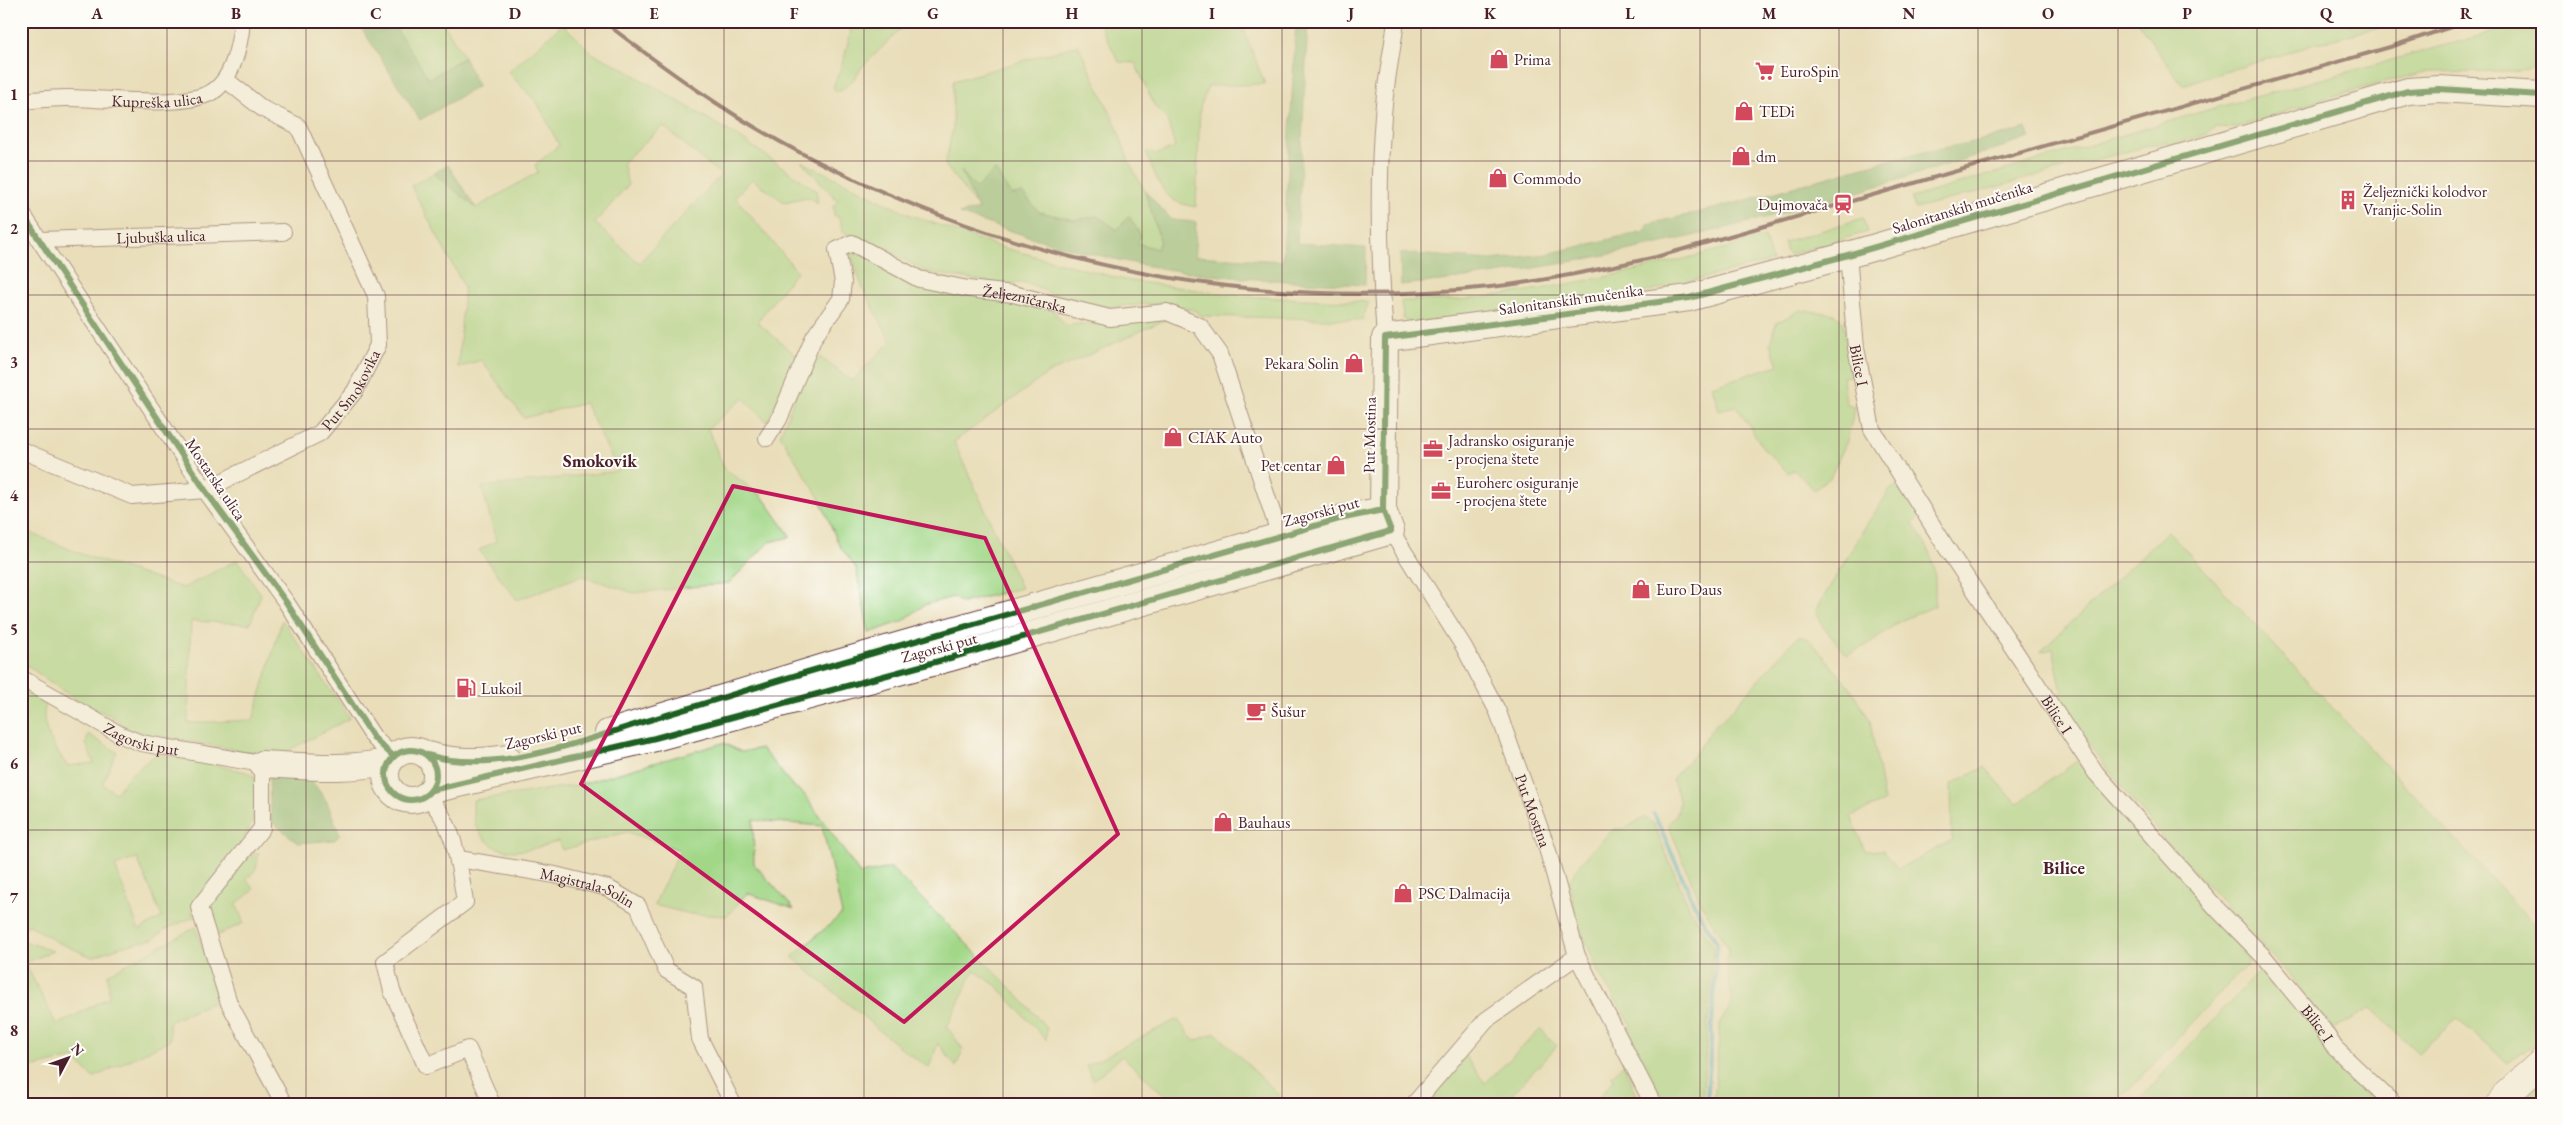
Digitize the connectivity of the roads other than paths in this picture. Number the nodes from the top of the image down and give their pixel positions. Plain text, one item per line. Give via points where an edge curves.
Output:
1 (242, 21) edge
2 (1396, 21) edge
3 (226, 80) junction
4 (2542, 95) edge
5 (21, 101) edge
6 (21, 212) edge
7 (283, 232) dead end
8 (40, 240) junction
9 (1848, 255) junction
10 (1384, 338) junction
11 (767, 438) dead end
12 (21, 450) edge
13 (205, 490) junction
14 (1387, 520) junction
15 (1280, 536) junction
16 (21, 678) edge
17 (428, 755) junction
18 (392, 759) junction
19 (262, 764) junction
20 (335, 768) junction
21 (419, 794) junction
22 (459, 860) junction
23 (1578, 956) junction
24 (2542, 1062) edge
25 (284, 1104) edge
26 (492, 1104) edge
27 (733, 1104) edge
28 (1414, 1104) edge
29 (1653, 1104) edge
30 (2394, 1104) edge
31 (2501, 1104) edge

1 - 3 street
2 - 10 street, Put Mostina via 1381,143
3 - 5 street, Kupreška ulica via 208,94 170,101 66,98
3 - 13 street, Put Smokovika via 263,109 298,126 376,296 378,345 355,391 320,433
4 - 9 main road, Salonitanskih mučenika via 2439,89 2408,91
6 - 8 street, Mostarska ulica
7 - 8 street, Ljubuška ulica
8 - 13 street, Mostarska ulica
9 - 10 main road, Salonitanskih mučenika via 1689,298
9 - 30 street, Bilice I via 1856,348 1872,429 1946,547 2096,773 2264,957 2335,1048
10 - 14 main road, Put Mostina
11 - 15 street, Željezničarska via 779,419 814,337 840,299 843,282 837,250 852,243 920,279 1013,294 1110,318 1167,312 1200,326 1220,354
12 - 13 street, Put Smokovika via 132,496
13 - 18 street, Mostarska ulica via 286,602 374,738
14 - 15 main road, Zagorski put via 1360,513
14 - 21 main road, Zagorski put via 950,658 655,738
14 - 23 street, Put Mostina via 1464,647 1498,712 1546,848
15 - 17 main road, Zagorski put via 831,665 551,750 472,762 446,761
16 - 19 street, Zagorski put via 142,744
17 - 18 main road, Zagorski put via 422,751 407,750
17 - 21 main road via 437,776
18 - 20 main road, Zagorski put
18 - 21 main road via 386,777 394,793
19 - 20 main road, Zagorski put
19 - 25 street via 262,828 199,906 228,1003
20 - 21 main road, Zagorski put
21 - 22 street via 443,816
22 - 26 street via 465,902 385,962 392,991 426,1066 468,1049
22 - 27 street, Magistrala-Solin via 555,875 608,888 638,906 666,970 694,987 700,1039
23 - 28 street via 1486,1020
23 - 29 street, Put Mostina
24 - 31 highway

